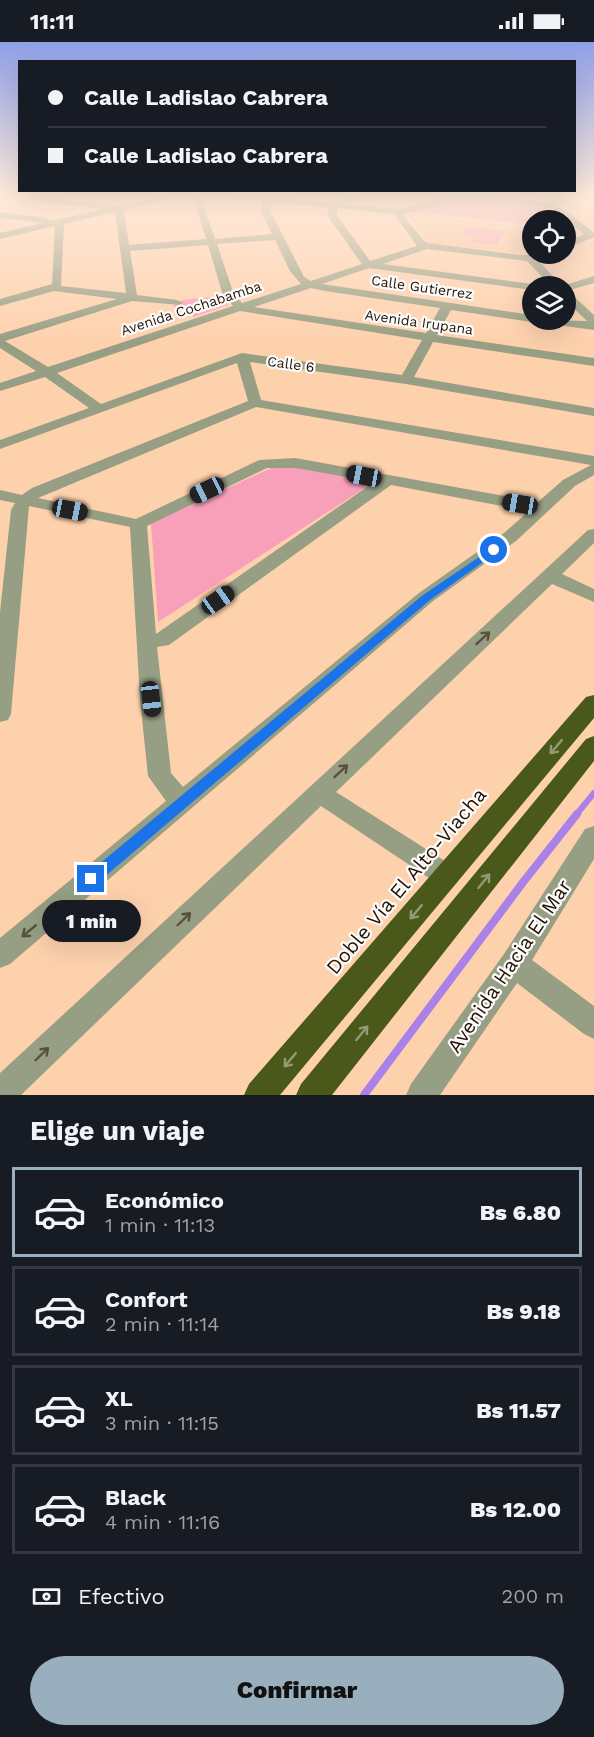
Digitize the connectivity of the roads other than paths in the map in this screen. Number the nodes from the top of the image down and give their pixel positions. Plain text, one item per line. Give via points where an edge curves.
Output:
1 (59, 244) edge
2 (124, 244) edge
3 (180, 244) edge
4 (212, 244) edge
5 (282, 244) edge
6 (353, 244) edge
7 (422, 244) edge
8 (426, 246) junction
9 (125, 248) junction
10 (522, 257) edge
11 (536, 264) edge
12 (368, 265) junction
13 (547, 276) edge
14 (594, 279) edge
15 (309, 284) junction
16 (576, 285) edge
17 (522, 286) edge
18 (54, 288) junction
19 (129, 298) junction
20 (0, 303) edge
21 (177, 303) dead end
22 (576, 305) edge
23 (447, 306) junction
24 (240, 308) junction
25 (522, 317) edge
26 (576, 322) edge
27 (594, 324) edge
28 (0, 338) edge
29 (429, 339) junction
30 (0, 343) edge
31 (242, 357) junction
32 (594, 362) edge
33 (47, 372) junction
34 (406, 380) junction
35 (0, 387) edge
36 (255, 403) junction
37 (98, 408) junction
38 (594, 412) edge
39 (0, 445) edge
40 (594, 461) edge
41 (594, 469) edge
42 (388, 480) junction
43 (0, 495) edge
44 (24, 501) junction
45 (542, 508) junction
46 (138, 524) junction
47 (594, 534) edge
48 (550, 576) junction
49 (594, 596) edge
50 (147, 642) junction
51 (2, 668) edge
52 (594, 703) edge
53 (0, 714) edge
54 (594, 745) edge
55 (318, 792) junction
56 (182, 803) junction
57 (592, 842) edge
58 (447, 876) junction
59 (0, 955) edge
60 (514, 964) junction
61 (594, 1024) edge
62 (0, 1094) edge
63 (260, 1095) edge
64 (312, 1095) edge
65 (422, 1095) edge

1 - 18 street
2 - 9 street
3 - 9 street
4 - 24 street via 228,292
5 - 15 street via 300,279
6 - 12 street
7 - 8 street
8 - 10 street
8 - 12 street, Avenida Cochabamba
9 - 19 street via 132,296
11 - 13 street
12 - 15 street, Avenida Cochabamba
12 - 17 street
14 - 16 street
15 - 23 street, Calle Gutierrez
15 - 24 street, Avenida Cochabamba
18 - 19 street
18 - 20 street
19 - 21 street
19 - 28 street
22 - 27 street
23 - 25 street, Calle Gutierrez
23 - 29 street
24 - 29 street, Avenida Irupana
24 - 33 street, Avenida Cochabamba
26 - 27 street
29 - 32 street, Avenida Irupana
29 - 34 street
30 - 33 street
31 - 34 street, Calle 6
31 - 36 street
31 - 37 street, Calle 6
33 - 35 street, Avenida Cochabamba
33 - 37 street
34 - 38 street, Calle 6
36 - 40 street
36 - 44 street via 38,491
37 - 39 street, Calle 6
41 - 45 street via 569,483
42 - 45 street
42 - 46 street via 295,463 264,464
42 - 50 street via 162,640
43 - 44 street
44 - 46 street
44 - 51 street via 19,510
45 - 56 street via 510,537 426,597
46 - 50 street
47 - 48 street
48 - 49 street
55 -> 48 street
50 - 56 street via 160,776
51 - 53 street
52 -> 58 highway, Doble Vía El Alto-Viacha
64 -> 54 highway
55 - 58 street
62 -> 55 street
56 -> 59 street
57 - 60 street, Avenida Hacia El Mar
58 -> 63 highway, Doble Vía El Alto-Viacha
60 - 61 street
60 - 65 street, Avenida Hacia El Mar

